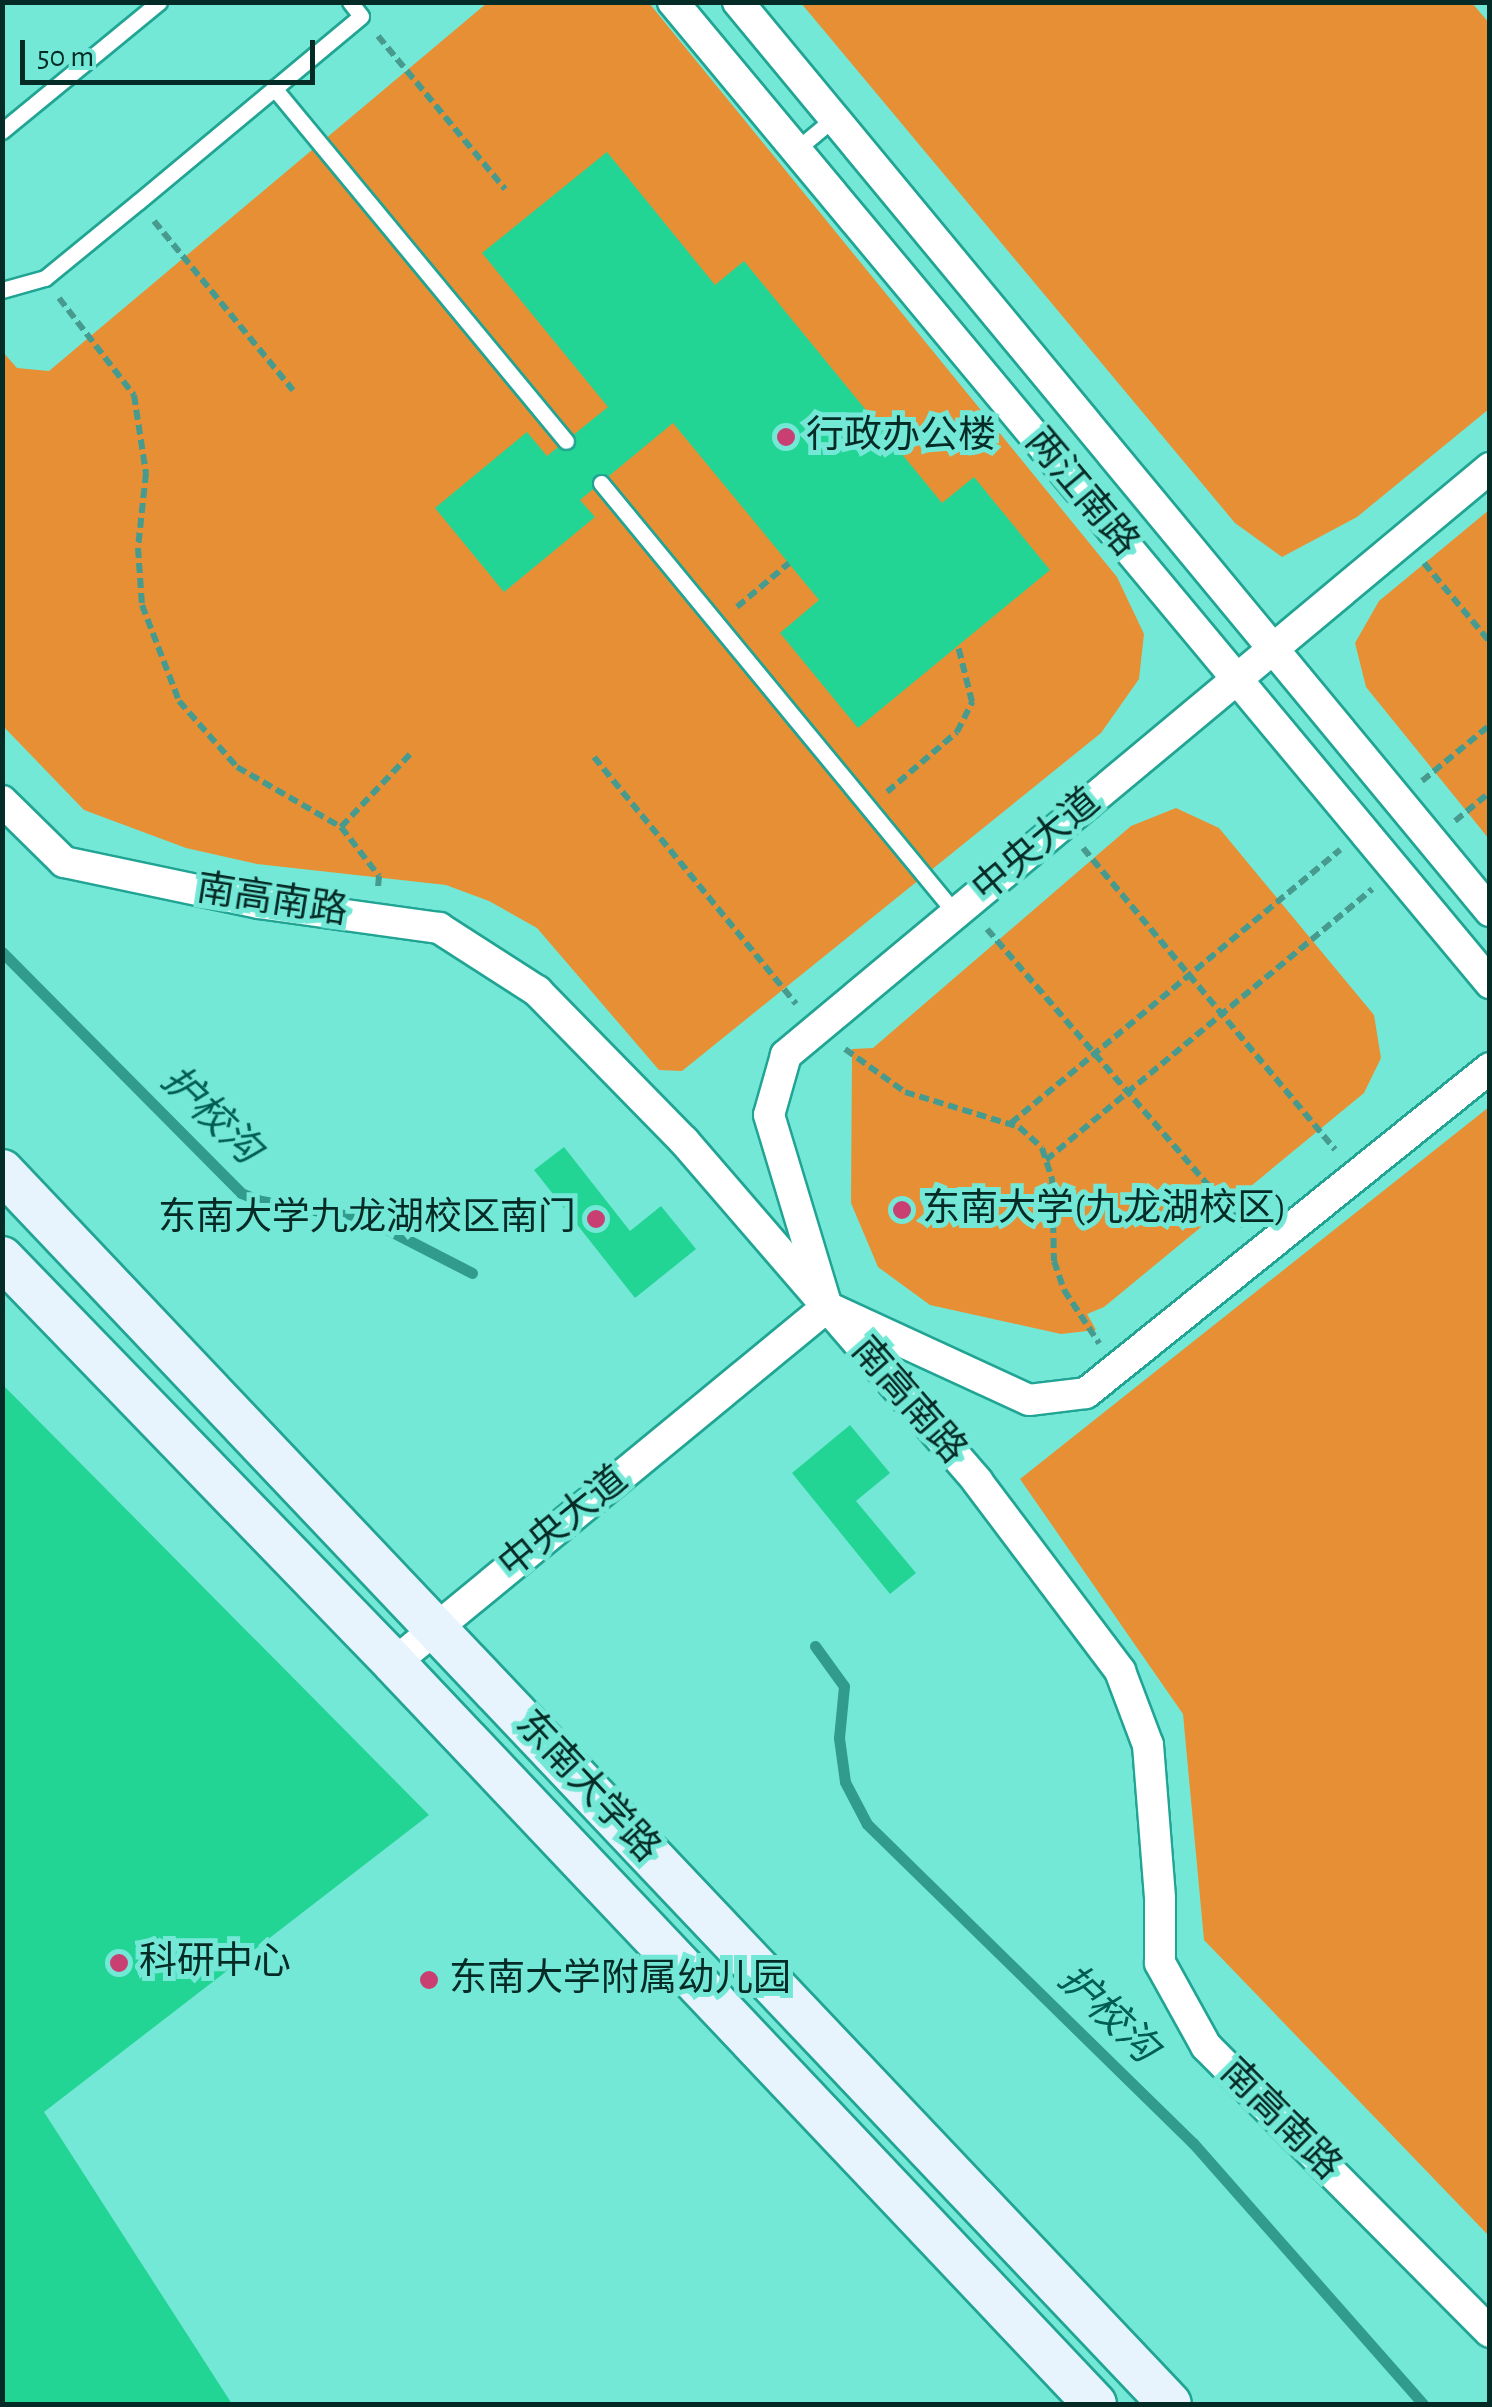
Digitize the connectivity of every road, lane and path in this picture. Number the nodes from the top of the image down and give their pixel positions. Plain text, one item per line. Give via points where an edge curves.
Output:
1 (158, 2) edge
2 (350, 2) edge
3 (673, 2) edge
4 (738, 2) edge
5 (362, 16) junction
6 (274, 88) junction
7 (834, 118) junction
8 (2, 131) edge
9 (796, 150) junction
10 (506, 189) dead end
11 (138, 202) junction
12 (45, 278) junction
13 (2, 290) edge
14 (293, 390) dead end
15 (566, 441) dead end
16 (1490, 468) edge
17 (601, 483) dead end
18 (1404, 539) junction
19 (789, 564) dead end
20 (716, 623) junction
21 (1490, 642) edge
22 (958, 646) dead end
23 (1273, 649) junction
24 (1236, 679) junction
25 (1490, 724) edge
26 (413, 751) dead end
27 (594, 757) dead end
28 (1398, 800) junction
29 (2, 801) edge
30 (868, 806) junction
31 (1063, 824) junction
32 (341, 827) junction
33 (1363, 830) junction
34 (1396, 870) junction
35 (961, 909) junction
36 (1490, 911) edge
37 (375, 918) junction
38 (1189, 976) junction
39 (1490, 983) edge
40 (1222, 1014) junction
41 (817, 1029) junction
42 (1095, 1054) junction
43 (1490, 1068) edge
44 (1128, 1092) junction
45 (1010, 1124) junction
46 (1046, 1160) junction
47 (2, 1171) edge
48 (1357, 1175) junction
49 (1263, 1251) junction
50 (2, 1258) edge
51 (827, 1307) junction
52 (1117, 1369) junction
53 (436, 1628) junction
54 (394, 1662) junction
55 (1490, 2332) edge
56 (1095, 2404) edge
57 (1170, 2404) edge

1 - 8 lane
2 - 5 lane
3 - 9 street, 两江南路
4 - 7 street, 两江南路
5 - 6 lane
5 - 10 path
6 - 11 lane
6 - 15 lane
7 - 9 lane
7 - 23 street, 两江南路
9 - 24 street, 两江南路
11 - 12 lane
11 - 14 path
12 - 13 lane
12 - 32 path via 134,396 146,473 138,548 142,605 178,701 238,767
16 - 18 street, 中央大道
17 - 20 lane
18 - 21 path
18 - 23 street, 中央大道
19 - 20 path
20 - 30 lane
22 - 30 path via 972,702 957,732
23 - 24 street, 中央大道
23 - 28 street, 两江南路
24 - 31 street, 中央大道
24 - 33 street, 两江南路
25 - 28 path
26 - 32 path
27 - 41 path
28 - 36 street, 两江南路
29 - 37 street, 南高南路 via 64,862 259,904
30 - 35 lane
31 - 35 street, 中央大道
31 - 38 path
32 - 37 path via 379,876
33 - 34 street, 两江南路
33 - 38 path
34 - 39 street, 两江南路
34 - 40 path
35 - 41 street, 中央大道
35 - 42 path
37 - 51 street, 南高南路 via 439,928 537,991 684,1141
38 - 40 path
38 - 42 path
40 - 44 path
40 - 48 path
41 - 45 path via 905,1092
41 - 51 street, 中央大道 via 786,1055 769,1115
42 - 44 path
42 - 45 path
43 - 48 street
44 - 46 path
44 - 49 path
45 - 46 path via 1042,1148
46 - 52 path via 1054,1261 1064,1290
47 - 53 main road, 东南大学路
48 - 49 street
49 - 52 street
50 - 54 main road, 东南大学路
51 - 52 street via 1030,1400 1086,1393
51 - 53 street, 中央大道
51 - 55 street, 南高南路 via 977,1482 1120,1672 1148,1744 1160,1963 1206,2046
53 - 54 street, 中央大道
53 - 57 main road, 东南大学路
54 - 56 main road, 东南大学路

